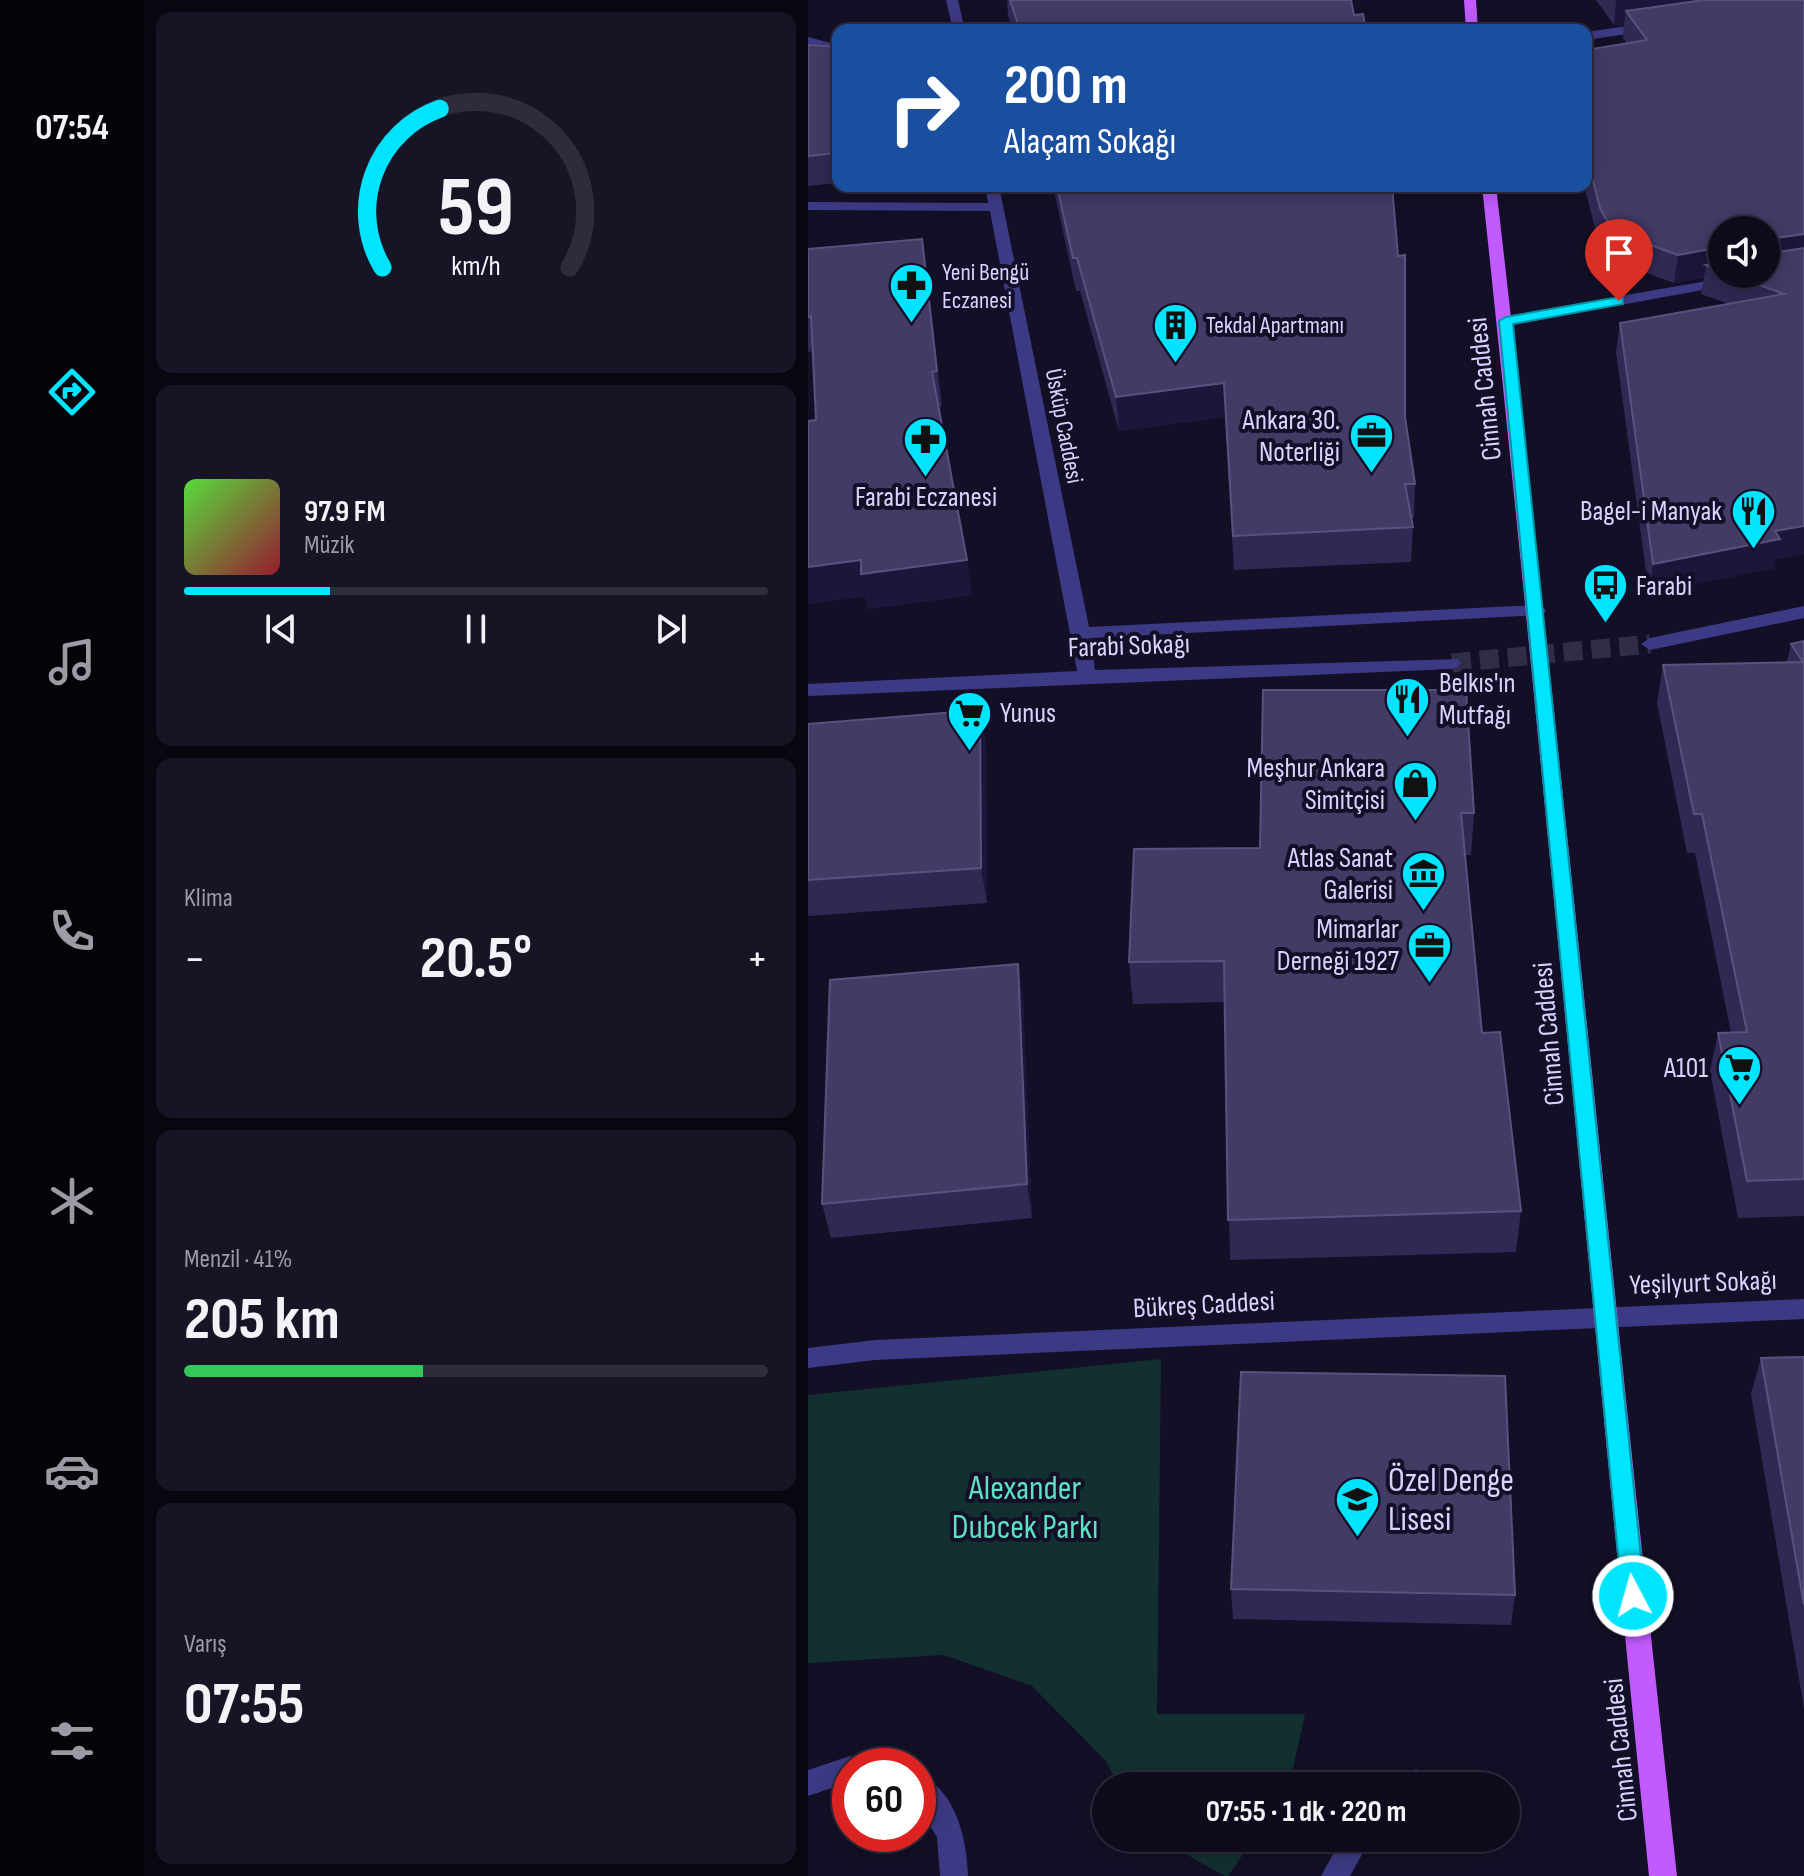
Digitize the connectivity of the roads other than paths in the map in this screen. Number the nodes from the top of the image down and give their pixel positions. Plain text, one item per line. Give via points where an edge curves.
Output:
1 (952, 0) edge
2 (1470, 0) edge
3 (958, 24) edge
4 (1472, 24) edge
5 (1664, 25) edge
6 (1592, 35) edge
7 (808, 41) edge
8 (832, 47) edge
9 (993, 192) edge
10 (1490, 192) edge
11 (808, 206) edge
12 (996, 207) junction
13 (1708, 285) edge
14 (1506, 321) junction
15 (1537, 611) junction
16 (1804, 612) edge
17 (1081, 633) junction
18 (1650, 644) tunnel mouth
19 (1452, 663) tunnel mouth
20 (1087, 676) junction
21 (808, 690) edge
22 (1804, 1309) edge
23 (1604, 1316) junction
24 (808, 1358) edge
25 (832, 1775) edge
26 (808, 1783) edge
27 (936, 1807) edge
28 (1349, 1852) edge
29 (954, 1876) edge
30 (1335, 1876) edge
31 (1663, 1876) edge

1 - 3 street
2 - 4 main road
5 - 6 street
7 - 8 street
9 - 12 street, Üsküp Caddesi
10 - 14 main road, Cinnah Caddesi
11 - 12 street
12 - 17 street, Üsküp Caddesi
13 - 14 street
14 - 15 main road, Cinnah Caddesi
15 - 17 street
15 - 23 main road, Cinnah Caddesi
16 - 18 street
17 - 20 street, Üsküp Caddesi
19 - 20 street, Farabi Sokağı
20 - 21 street, Farabi Sokağı
22 - 23 street, Yeşilyurt Sokağı
23 - 24 street, Bükreş Caddesi via 875,1350
23 - 31 main road, Cinnah Caddesi
25 - 26 street
27 - 29 street via 954,1844
28 - 30 street

